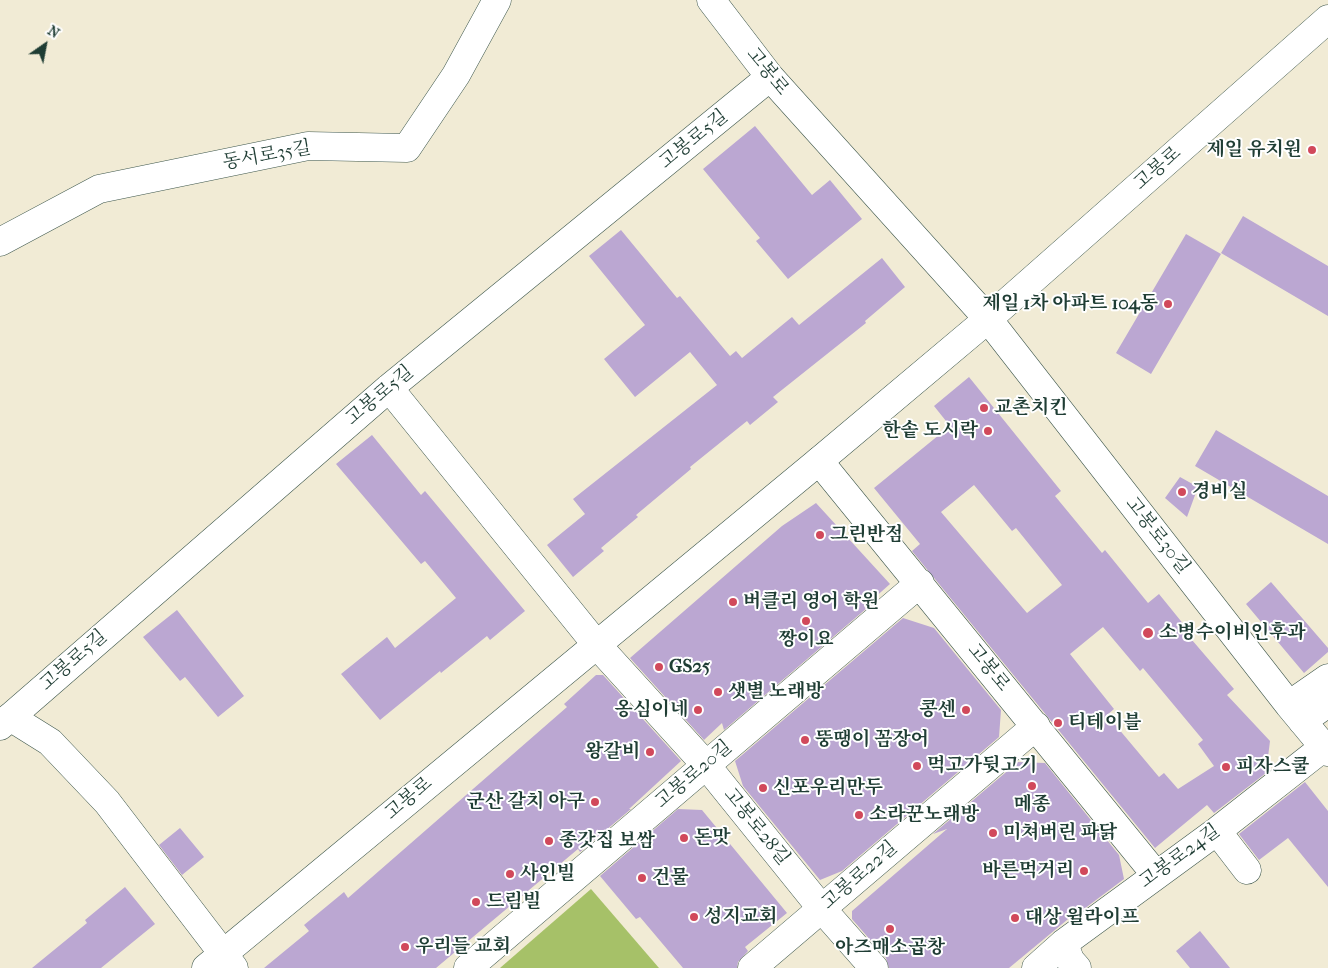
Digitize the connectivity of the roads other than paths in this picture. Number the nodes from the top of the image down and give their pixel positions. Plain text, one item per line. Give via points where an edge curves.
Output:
1 (497, 0) edge
2 (711, 0) edge
3 (1328, 19) edge
4 (770, 77) junction
5 (0, 242) edge
6 (988, 319) junction
7 (389, 388) junction
8 (820, 461) junction
9 (920, 584) junction
10 (596, 644) junction
11 (1328, 678) edge
12 (1328, 703) edge
13 (1295, 713) junction
14 (5, 721) edge
15 (1036, 726) junction
16 (1326, 749) edge
17 (706, 765) junction
18 (1217, 831) junction
19 (1246, 870) dead end
20 (1156, 875) junction
21 (822, 909) junction
22 (1064, 943) junction
23 (221, 963) edge
24 (468, 968) edge
25 (752, 968) edge
26 (874, 968) edge
27 (1036, 968) edge
28 (1077, 968) edge

1 - 5 street, 동서로35길 via 456,75 407,148 308,146 98,189
2 - 4 street, 고봉로
3 - 6 street, 고봉로
4 - 6 street, 고봉로
4 - 7 street, 고봉로5길
6 - 8 street, 고봉로
6 - 13 street, 고봉로30길
7 - 10 street
7 - 14 street, 고봉로5길
8 - 9 street, 고봉로
8 - 10 street, 고봉로
9 - 15 street, 고봉로
9 - 17 street, 고봉로20길
10 - 17 street, 고봉로28길
10 - 23 street, 고봉로
11 - 13 street
12 - 13 street
13 - 16 street, 고봉로30길
14 - 23 street, 고봉로 via 50,742 107,802
15 - 20 street, 고봉로
15 - 21 street, 고봉로22길
16 - 18 street, 고봉로24길
17 - 21 street, 고봉로28길
17 - 24 street, 고봉로20길
18 - 19 street
18 - 20 street, 고봉로24길
20 - 22 street, 고봉로24길
21 - 25 street, 고봉로22길
21 - 26 street, 고봉로28길
22 - 27 street, 고봉로24길
22 - 28 street via 1070,960

